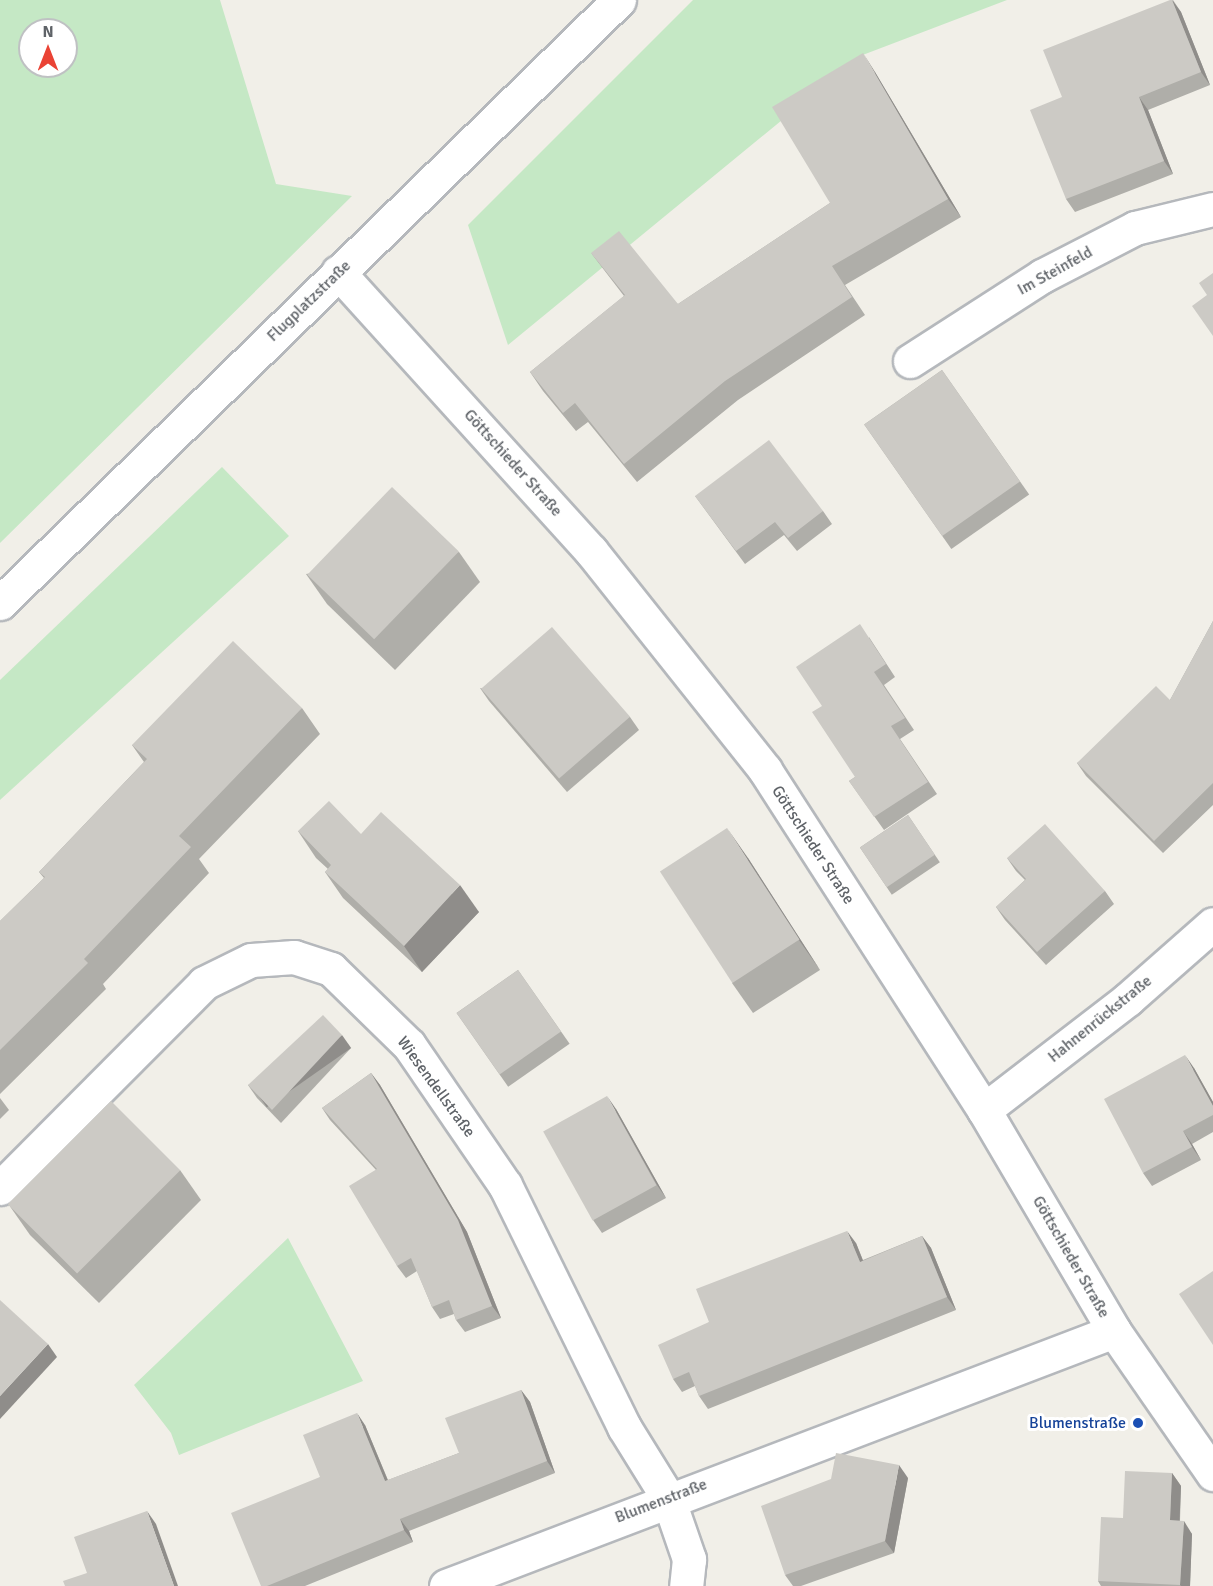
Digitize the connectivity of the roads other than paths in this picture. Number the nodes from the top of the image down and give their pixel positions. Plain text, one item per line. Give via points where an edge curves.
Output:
1 (619, 0) edge
2 (1213, 209) edge
3 (338, 272) junction
4 (910, 361) dead end
5 (0, 603) edge
6 (1213, 924) edge
7 (984, 1110) junction
8 (0, 1188) edge
9 (1114, 1331) junction
10 (1213, 1474) edge
11 (668, 1498) junction
12 (446, 1586) edge
13 (686, 1586) edge

1 - 3 street, Flugplatzstraße
2 - 4 street, Im Steinfeld via 1135,228 1042,276
3 - 5 street, Flugplatzstraße
3 - 7 street, Göttschieder Straße via 584,543 765,770
6 - 7 street, Hahnenrückstraße via 1128,999
7 - 9 street, Göttschieder Straße
8 - 11 street, Wiesendellstraße via 204,983 251,960 294,957 331,969 409,1045 505,1185 624,1427
9 - 10 street, Göttschieder Straße
9 - 11 street, Blumenstraße
11 - 12 street, Blumenstraße
11 - 13 street, Wiesendellstraße via 689,1559

